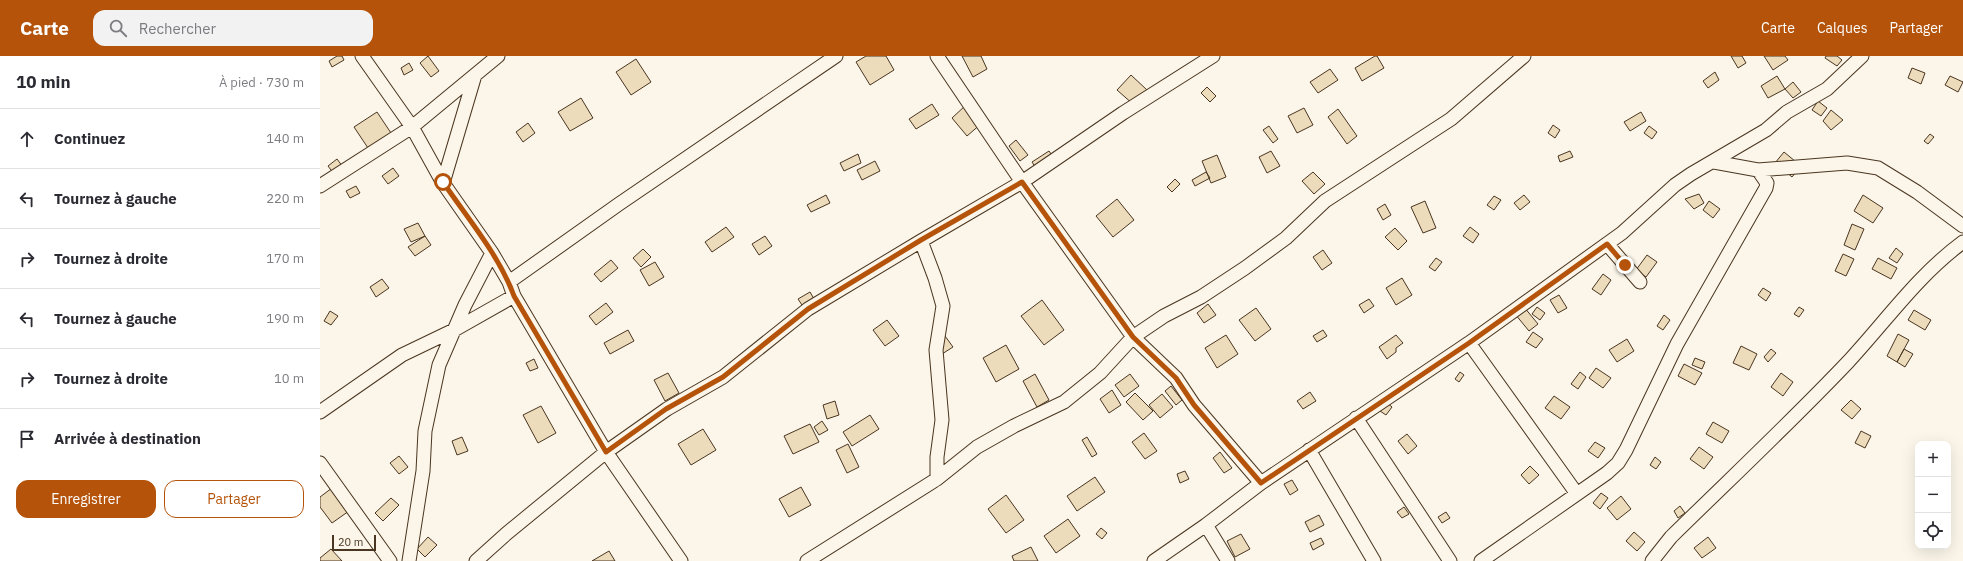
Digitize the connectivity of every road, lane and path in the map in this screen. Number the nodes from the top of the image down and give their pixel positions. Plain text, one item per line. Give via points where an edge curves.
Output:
1 (362, 56) edge
2 (498, 56) edge
3 (836, 56) edge
4 (938, 56) edge
5 (1213, 56) edge
6 (1524, 56) edge
7 (1862, 56) edge
8 (475, 75) junction
9 (412, 127) junction
10 (1714, 162) junction
11 (1758, 170) junction
12 (443, 182) junction
13 (1022, 182) junction
14 (320, 186) edge
15 (1963, 226) edge
16 (921, 240) junction
17 (1963, 242) edge
18 (1607, 244) junction
19 (492, 253) junction
20 (509, 282) junction
21 (1640, 282) dead end
22 (514, 296) junction
23 (454, 330) junction
24 (1133, 337) junction
25 (1469, 343) junction
26 (320, 412) edge
27 (1356, 418) junction
28 (1309, 450) junction
29 (606, 452) junction
30 (320, 463) edge
31 (937, 479) junction
32 (1261, 483) junction
33 (1576, 494) junction
34 (1206, 525) junction
35 (390, 561) edge
36 (409, 561) edge
37 (476, 561) edge
38 (682, 561) edge
39 (807, 561) edge
40 (1154, 561) edge
41 (1228, 561) edge
42 (1374, 561) edge
43 (1450, 561) edge
44 (1481, 561) edge
45 (1652, 561) edge

1 - 9 street
2 - 8 street
3 - 20 street
4 - 13 street
5 - 13 street
6 - 24 street via 1451,118 1334,194 1286,238 1245,268
7 - 10 street via 1827,89
8 - 9 street
8 - 12 street
9 - 12 street
9 - 14 street
10 - 11 street
10 - 18 street via 1675,186
11 - 15 street via 1847,163 1878,168 1917,192
11 - 33 street via 1766,183 1766,188 1677,344 1626,450 1618,463
12 - 19 street
13 - 16 street
13 - 24 street
16 - 29 street via 808,309 723,377 666,409
16 - 31 street via 936,278 943,306 936,350 942,420
17 - 45 street via 1942,257 1847,363 1671,537
18 - 21 street
18 - 25 street
19 - 20 street
19 - 23 street
20 - 22 street
22 - 23 street
22 - 29 street
23 - 26 street via 402,355
23 - 36 street via 443,353 426,431 423,470
24 - 31 street via 1100,373 1064,402 977,447
24 - 32 street via 1176,378 1194,405
25 - 27 street
25 - 33 street
27 - 28 street
27 - 43 street
28 - 32 street
28 - 42 street
29 - 37 street
29 - 38 street
30 - 35 street
31 - 39 street
32 - 34 street
33 - 44 street
34 - 40 street
34 - 41 street

